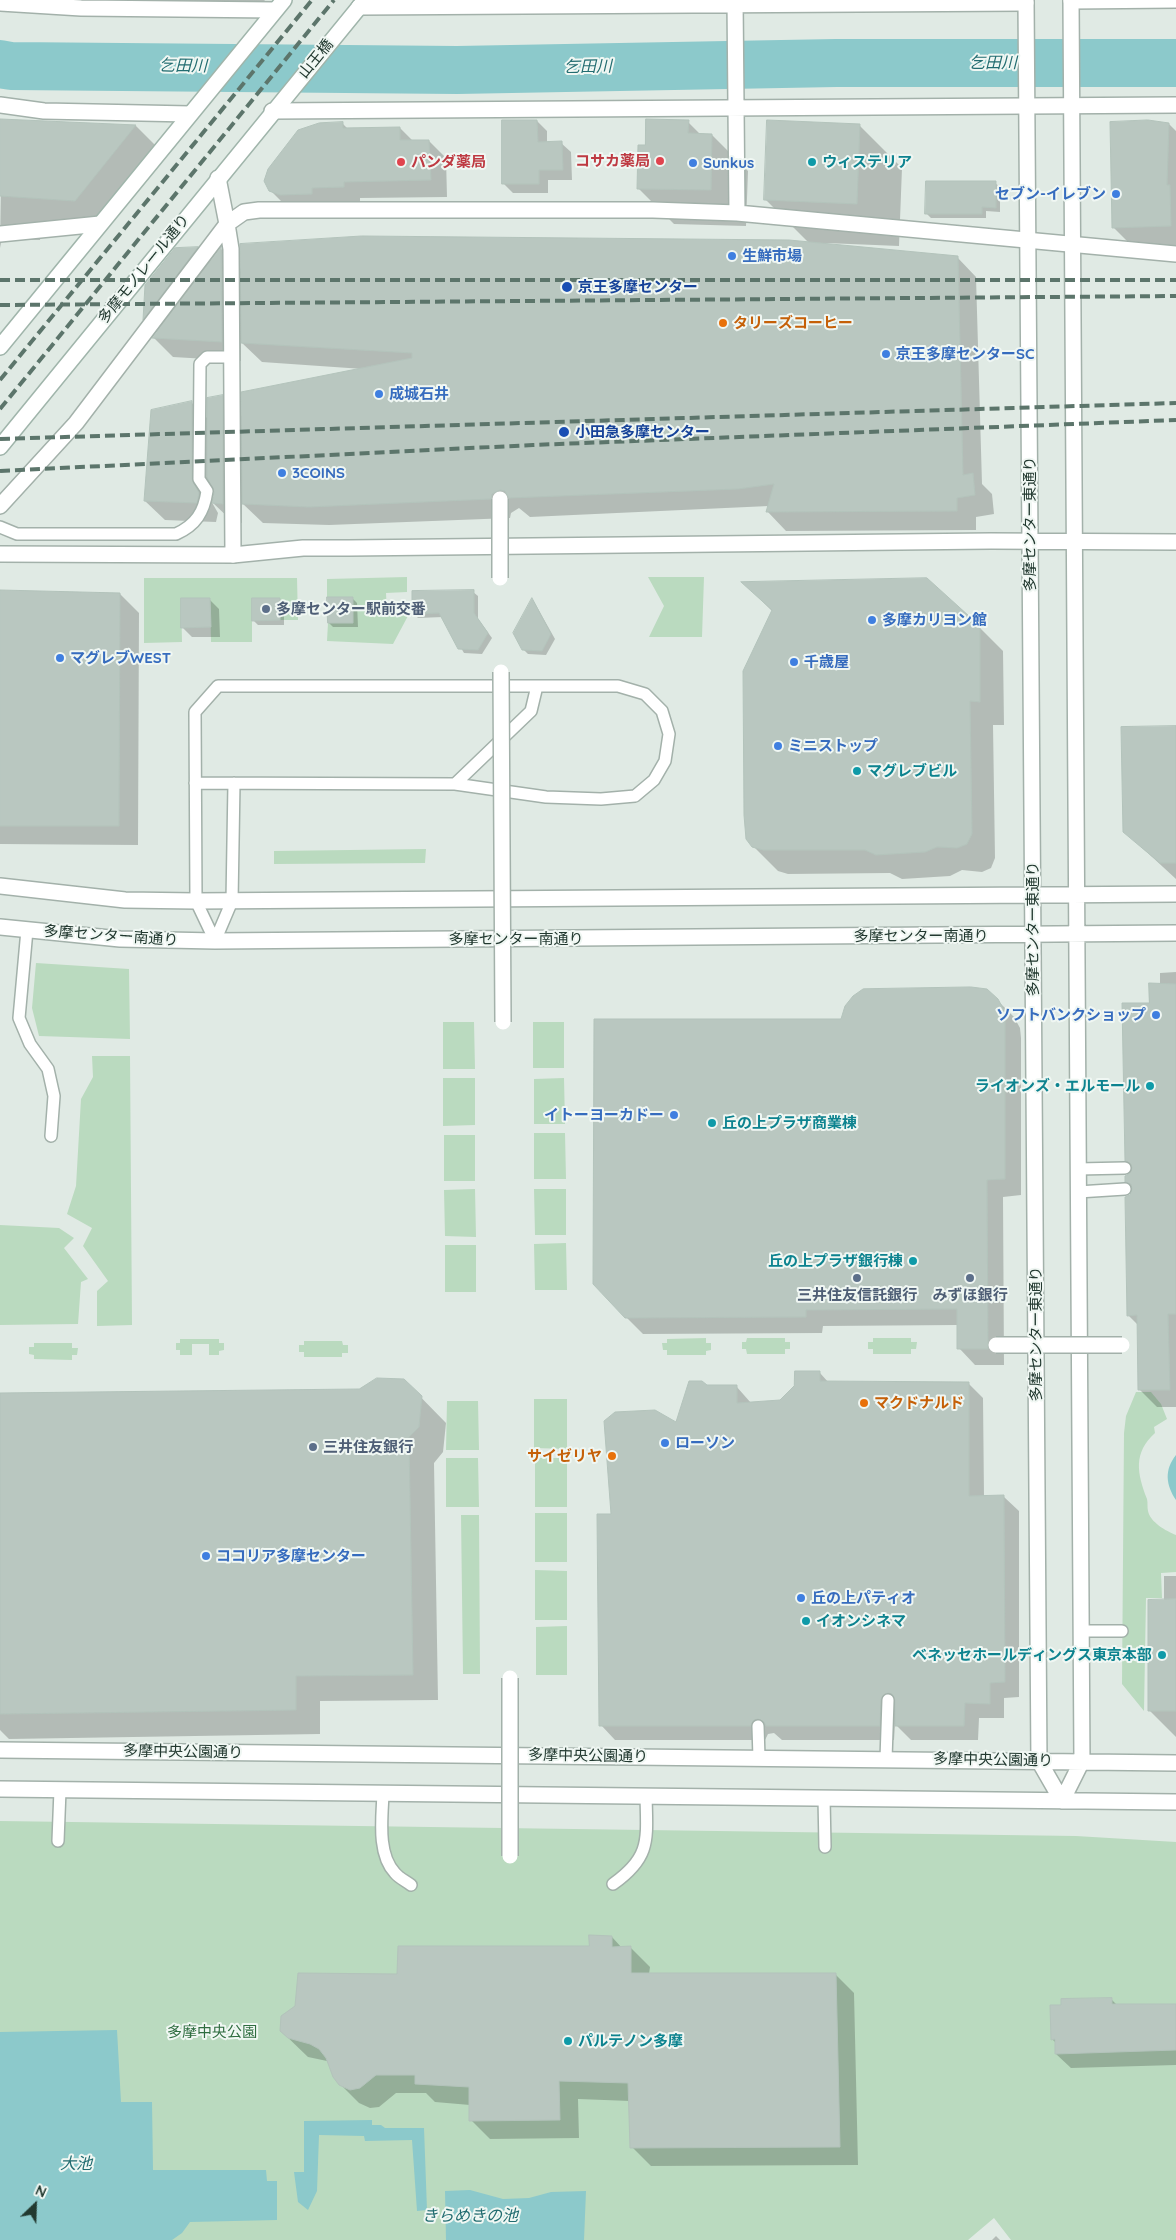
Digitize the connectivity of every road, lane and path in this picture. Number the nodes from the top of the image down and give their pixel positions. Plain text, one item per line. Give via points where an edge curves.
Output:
1 (1071, 0) edge
2 (1176, 0) edge
3 (735, 2) edge
4 (1026, 2) edge
5 (0, 3) edge
6 (362, 4) edge
7 (280, 5) edge
8 (288, 92) joint
9 (0, 105) edge
10 (1027, 105) junction
11 (1072, 105) junction
12 (1176, 105) edge
13 (736, 108) junction
14 (272, 111) junction
15 (190, 114) junction
16 (218, 178) junction
17 (736, 213) junction
18 (100, 224) junction
19 (227, 224) junction
20 (0, 234) edge
21 (1028, 239) junction
22 (1072, 244) junction
23 (1176, 254) edge
24 (0, 346) edge
25 (232, 357) junction
26 (0, 447) edge
27 (500, 499) dead end
28 (0, 506) edge
29 (0, 527) edge
30 (1030, 542) junction
31 (1074, 542) junction
32 (1176, 542) edge
33 (0, 554) edge
34 (233, 555) junction
35 (500, 578) dead end
36 (501, 672) dead end
37 (537, 686) junction
38 (195, 783) junction
39 (234, 783) junction
40 (455, 784) junction
41 (0, 886) edge
42 (1176, 894) edge
43 (1033, 896) junction
44 (1077, 896) junction
45 (196, 901) junction
46 (232, 901) junction
47 (0, 926) edge
48 (27, 930) junction
49 (1176, 933) edge
50 (1033, 935) junction
51 (1077, 935) junction
52 (215, 941) junction
53 (502, 1022) dead end
54 (52, 1136) dead end
55 (1125, 1168) dead end
56 (1078, 1169) junction
57 (1125, 1189) dead end
58 (1078, 1192) junction
59 (996, 1345) dead end
60 (1122, 1345) dead end
61 (1081, 1631) junction
62 (1122, 1631) dead end
63 (510, 1678) dead end
64 (888, 1700) dead end
65 (758, 1726) dead end
66 (0, 1750) edge
67 (759, 1758) junction
68 (886, 1760) junction
69 (1039, 1761) junction
70 (1082, 1761) junction
71 (1176, 1763) edge
72 (0, 1790) edge
73 (60, 1790) junction
74 (383, 1794) junction
75 (646, 1796) junction
76 (824, 1798) junction
77 (1062, 1801) junction
78 (1176, 1802) edge
79 (58, 1840) dead end
80 (825, 1847) dead end
81 (510, 1856) dead end
82 (613, 1884) dead end
83 (411, 1885) dead end

1 - 2 street
1 - 11 street
3 - 4 street
3 - 6 street
3 - 13 street
4 - 10 street, 多摩センター東通り
5 - 7 street via 81,8
6 - 8 street, 山王橋
7 - 15 street
8 - 14 street, 多摩モノレール通り
9 - 15 street via 44,111
10 - 11 street
10 - 13 street
10 - 21 street, 多摩センター東通り
11 - 12 street
11 - 22 street
13 - 14 street
13 - 17 street
14 - 16 street, 多摩モノレール通り
15 - 18 street
16 - 19 street
16 - 26 street, 多摩モノレール通り
17 - 19 street via 259,210 244,212
17 - 21 street
18 - 20 street
18 - 24 street
19 - 25 street via 231,249
19 - 28 street via 76,423
21 - 22 street
21 - 30 street, 多摩センター東通り
22 - 23 street
22 - 31 street
25 - 29 lane via 207,357 200,364 199,479 206,491 198,519 188,529 176,534 17,534
25 - 34 street
27 - 35 street, bridge
30 - 31 street
30 - 34 street via 303,548
30 - 43 street, 多摩センター東通り
31 - 32 street
31 - 44 street
33 - 34 street
36 - 53 street, bridge
37 - 38 lane via 218,686 195,712
37 - 40 lane via 531,711
37 - 40 lane via 618,686 645,694 662,711 669,734 665,761 654,780 635,796 601,799 546,797
38 - 39 lane
38 - 45 lane
39 - 40 lane
39 - 46 lane
41 - 45 street via 125,900
42 - 44 street
43 - 44 street
43 - 46 street
43 - 50 street, 多摩センター東通り
44 - 51 street
45 - 46 street
45 - 52 lane
46 - 52 lane
47 - 48 street, 多摩センター南通り
48 - 52 street, 多摩センター南通り via 120,939
48 - 54 lane via 19,1018 30,1044 48,1069 54,1096
49 - 51 street
50 - 51 street, 多摩センター南通り
50 - 52 street, 多摩センター南通り
50 - 69 street, 多摩センター東通り
51 - 56 street
55 - 56 lane
56 - 58 street
57 - 58 lane
58 - 61 street
59 - 60 street, bridge
61 - 62 lane
61 - 70 street
63 - 81 street, bridge
64 - 68 lane
65 - 67 lane
66 - 67 street, 多摩中央公園通り
67 - 68 street, 多摩中央公園通り
68 - 69 street, 多摩中央公園通り
69 - 70 street, 多摩中央公園通り
69 - 77 street, 多摩センター東通り
70 - 71 street, 多摩中央公園通り
70 - 77 street
72 - 73 street
73 - 74 street
73 - 79 lane
74 - 75 street
74 - 83 lane via 382,1833 388,1863
75 - 76 street
75 - 82 lane via 647,1838 641,1858 630,1872
76 - 77 street
76 - 80 lane
77 - 78 street

